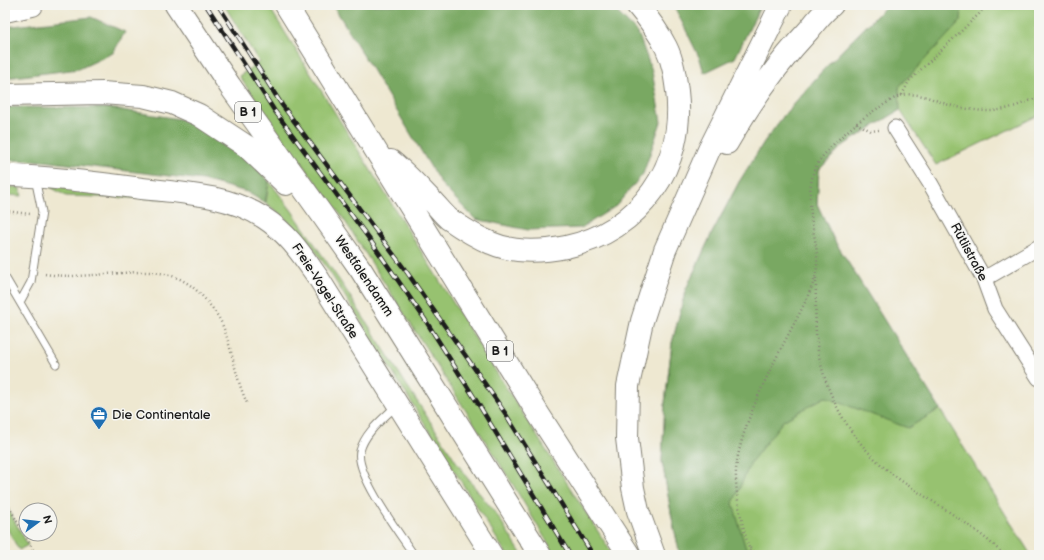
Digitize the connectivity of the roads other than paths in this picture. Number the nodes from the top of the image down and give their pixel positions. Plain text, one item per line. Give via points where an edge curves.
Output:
1 (32, 5) edge
2 (286, 5) edge
3 (637, 5) edge
4 (781, 5) edge
5 (832, 5) edge
6 (177, 7) edge
7 (5, 11) edge
8 (5, 95) edge
9 (894, 128) road end
10 (374, 146) junction
11 (5, 175) edge
12 (34, 176) junction
13 (685, 206) junction
14 (322, 213) junction
15 (1039, 247) edge
16 (5, 277) edge
17 (984, 279) junction
18 (20, 302) junction
19 (56, 364) dead end
20 (1039, 378) edge
21 (398, 405) junction
22 (414, 555) edge
23 (492, 555) edge
24 (540, 555) edge
25 (629, 555) edge
26 (654, 555) edge

1 - 7 highway
2 - 10 highway, B 1
3 - 10 highway via 654,25 667,48 675,75 679,108 677,132 672,155 660,181 631,216 609,232 580,244 552,250 517,250 491,244 448,218 403,171
4 - 13 highway via 708,150
5 - 13 highway via 797,42 768,79
6 - 14 highway, Westfalendamm / B 1 via 239,99
8 - 14 highway via 102,93 143,96 172,103 199,115 246,146 295,193
9 - 17 street, Rütlistraße via 930,183
10 - 25 highway, B 1 via 539,415
11 - 12 street, Freie-Vogel-Straße
12 - 18 lane via 42,212 31,282
12 - 21 street, Freie-Vogel-Straße via 214,198 238,204 262,216 296,246
13 - 26 highway via 665,250 642,322 628,386 627,438 633,488 638,511
14 - 24 highway, Westfalendamm / B 1 via 396,324
15 - 17 street
16 - 18 lane
17 - 20 street, Rütlistraße via 995,309
18 - 19 lane
21 - 22 lane via 368,433 359,452 363,471 380,504
21 - 23 street, Freie-Vogel-Straße

